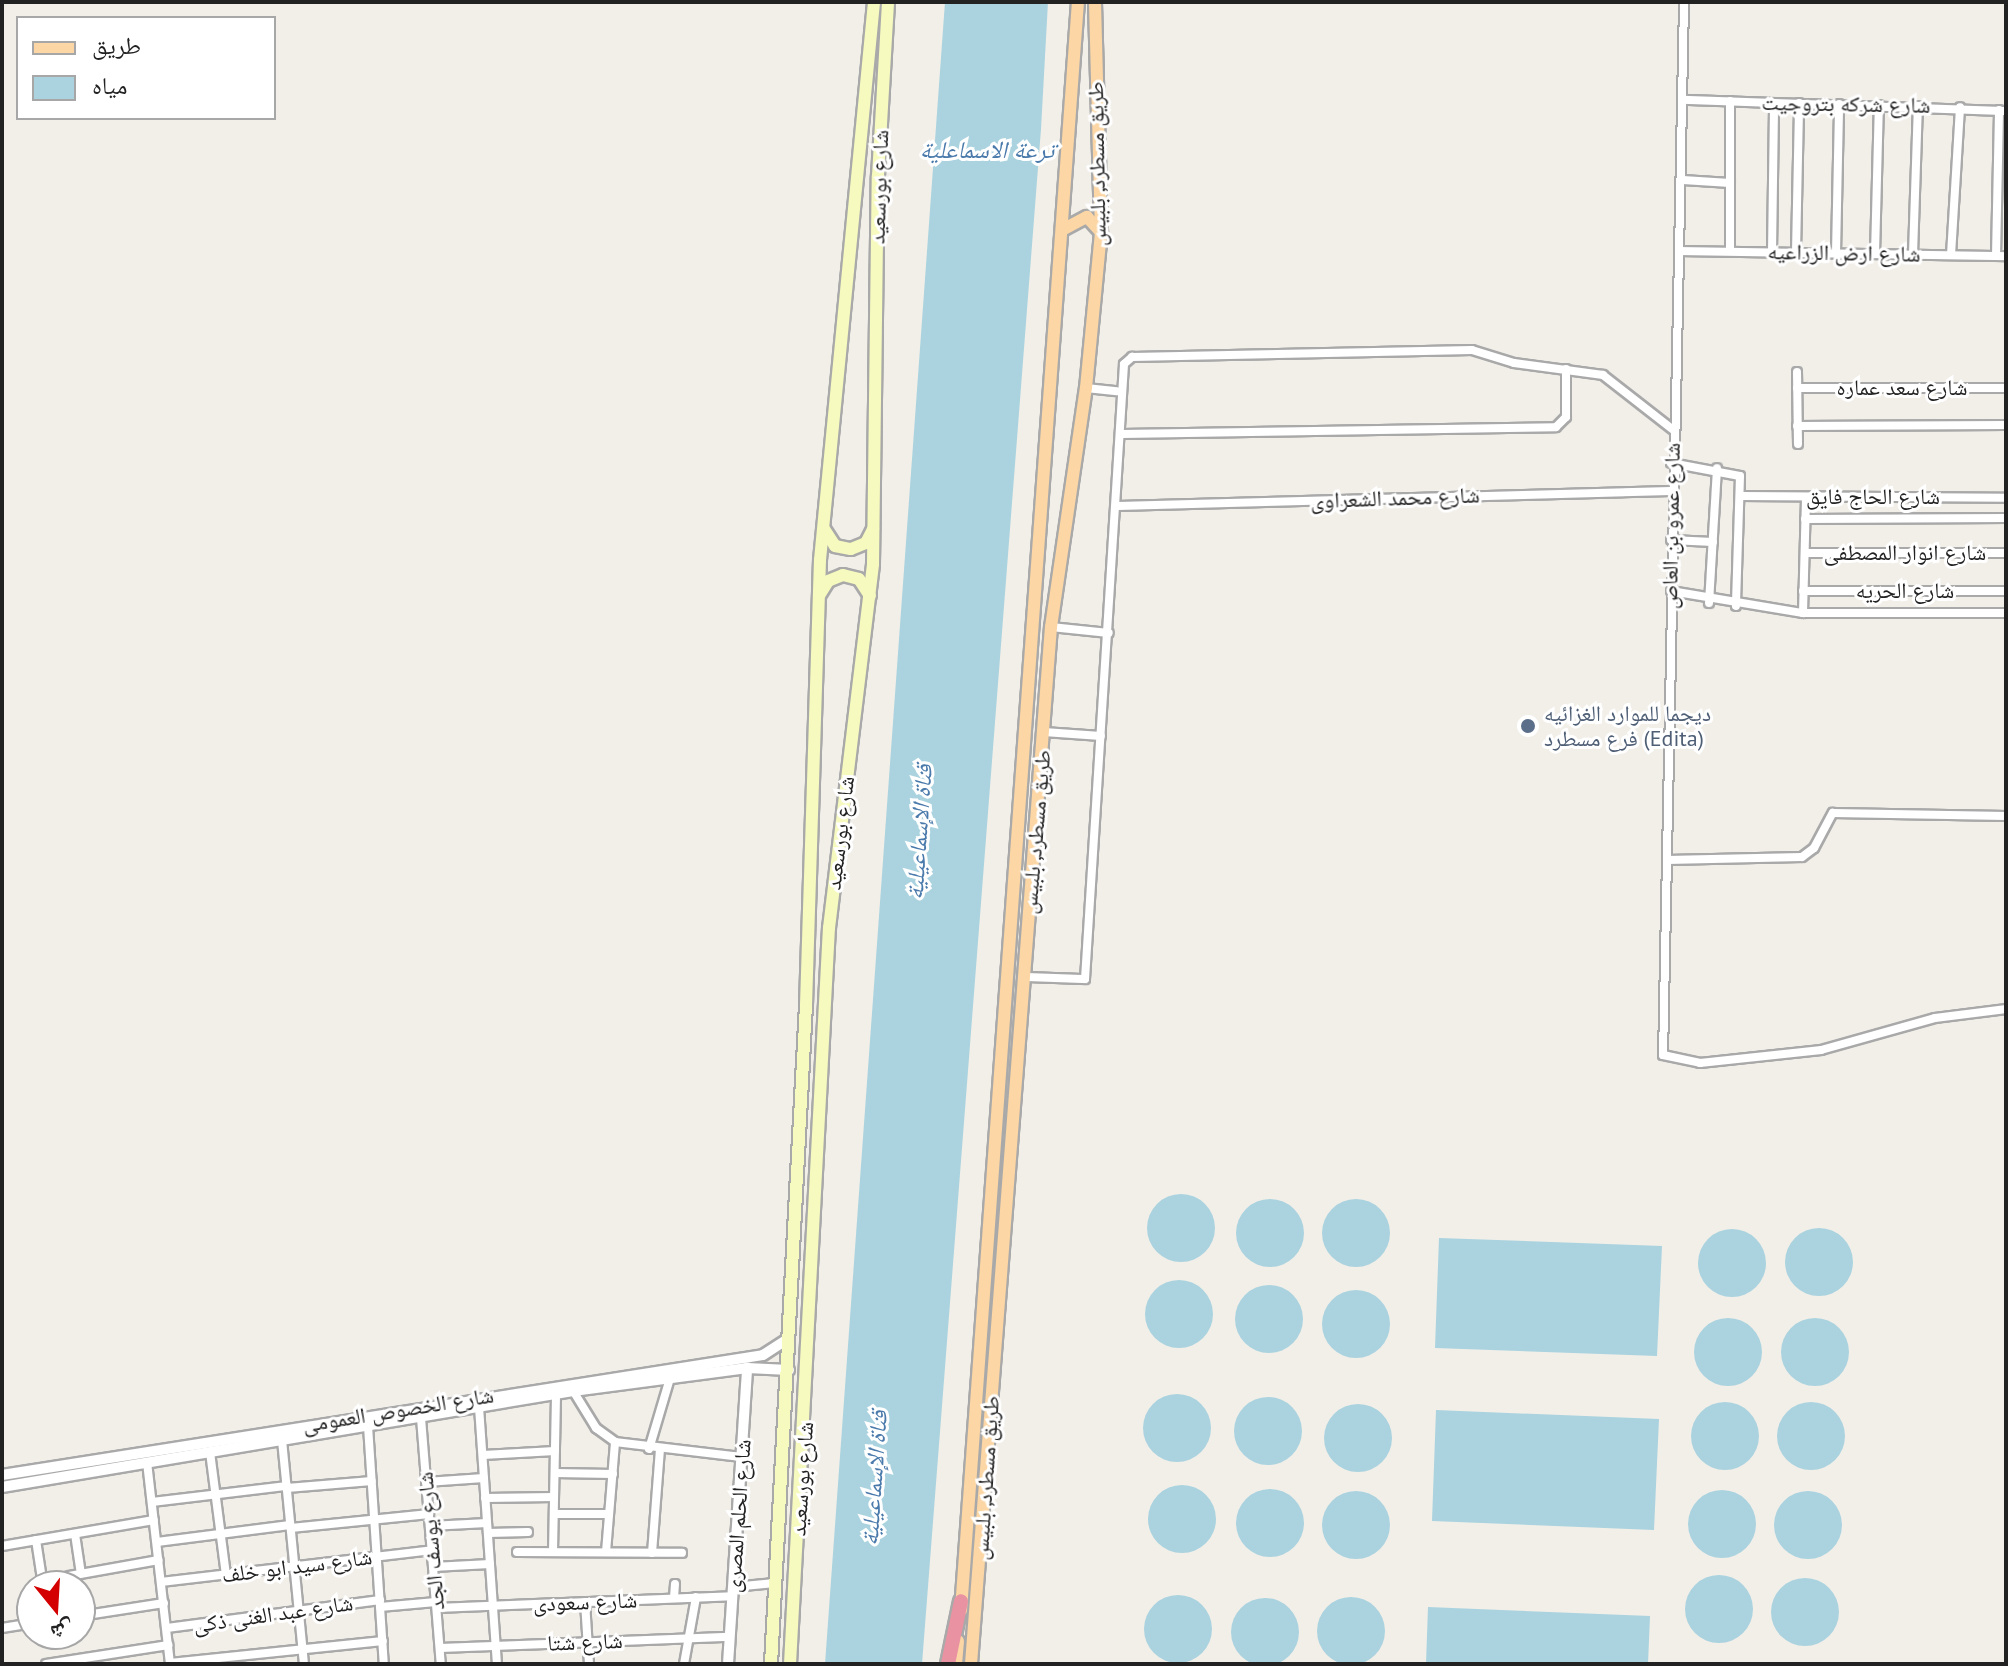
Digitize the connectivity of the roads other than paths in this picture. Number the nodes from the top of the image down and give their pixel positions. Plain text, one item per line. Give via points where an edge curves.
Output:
1 (874, 2) edge
2 (888, 2) edge
3 (1078, 2) edge
4 (1095, 2) edge
5 (1684, 2) edge
6 (1686, 100) junction
7 (1730, 101) junction
8 (1774, 103) junction
9 (1799, 103) junction
10 (1839, 104) junction
11 (1879, 105) junction
12 (1918, 106) junction
13 (1960, 107) junction
14 (2003, 111) edge
15 (1683, 180) junction
16 (1730, 183) junction
17 (1064, 229) junction
18 (1101, 232) junction
19 (1682, 251) junction
20 (1730, 251) junction
21 (1772, 252) junction
22 (1796, 252) junction
23 (1836, 253) junction
24 (1875, 254) junction
25 (1913, 254) junction
26 (1951, 255) junction
27 (2001, 256) edge
28 (1566, 369) junction
29 (1797, 372) dead end
30 (1086, 388) junction
31 (1797, 388) junction
32 (2006, 388) edge
33 (1117, 391) junction
34 (2006, 425) edge
35 (1797, 426) junction
36 (1672, 429) junction
37 (1122, 434) junction
38 (1798, 444) dead end
39 (1671, 463) junction
40 (1717, 468) junction
41 (1671, 491) junction
42 (1741, 496) junction
43 (1806, 498) junction
44 (2006, 498) edge
45 (1118, 506) junction
46 (2006, 518) edge
47 (1805, 519) junction
48 (823, 526) junction
49 (873, 529) junction
50 (1671, 540) junction
51 (1713, 542) junction
52 (1805, 553) junction
53 (2006, 553) edge
54 (1671, 591) junction
55 (1803, 591) junction
56 (2006, 591) edge
57 (820, 595) junction
58 (870, 600) junction
59 (1709, 603) junction
60 (1736, 606) junction
61 (1803, 613) junction
62 (2006, 613) edge
63 (1051, 627) junction
64 (1109, 633) junction
65 (1044, 732) junction
66 (1101, 736) junction
67 (2006, 816) edge
68 (1667, 860) junction
69 (1024, 977) junction
70 (2006, 1009) edge
71 (789, 1338) junction
72 (747, 1368) junction
73 (789, 1370) junction
74 (670, 1378) junction
75 (570, 1386) junction
76 (556, 1394) junction
77 (479, 1407) junction
78 (421, 1418) junction
79 (368, 1426) junction
80 (282, 1440) junction
81 (615, 1442) junction
82 (649, 1449) junction
83 (660, 1450) junction
84 (555, 1451) junction
85 (210, 1452) junction
86 (483, 1455) junction
87 (741, 1457) junction
88 (147, 1462) junction
89 (555, 1473) junction
90 (613, 1474) junction
91 (2, 1475) edge
92 (484, 1478) junction
93 (372, 1481) junction
94 (426, 1482) junction
95 (2, 1487) edge
96 (287, 1487) junction
97 (216, 1494) junction
98 (554, 1497) junction
99 (485, 1498) junction
100 (152, 1502) junction
101 (429, 1514) junction
102 (554, 1514) junction
103 (609, 1514) junction
104 (154, 1520) junction
105 (374, 1520) junction
106 (430, 1526) junction
107 (290, 1527) junction
108 (488, 1528) junction
109 (528, 1532) dead end
110 (75, 1534) junction
111 (220, 1534) junction
112 (36, 1540) junction
113 (157, 1542) junction
114 (2, 1546) edge
115 (432, 1550) junction
116 (517, 1552) dead end
117 (553, 1552) junction
118 (606, 1552) junction
119 (652, 1553) junction
120 (682, 1553) dead end
121 (377, 1557) junction
122 (159, 1560) junction
123 (490, 1564) junction
124 (294, 1567) junction
125 (433, 1567) junction
126 (41, 1570) edge
127 (80, 1570) edge
128 (96, 1571) edge
129 (226, 1575) junction
130 (161, 1582) junction
131 (775, 1583) junction
132 (675, 1584) dead end
133 (733, 1592) junction
134 (696, 1597) junction
135 (674, 1598) junction
136 (961, 1601) junction
137 (585, 1602) junction
138 (164, 1603) junction
139 (380, 1604) junction
140 (436, 1605) junction
141 (493, 1606) junction
142 (299, 1609) junction
143 (96, 1614) edge
144 (167, 1628) junction
145 (730, 1637) junction
146 (689, 1638) junction
147 (383, 1641) junction
148 (587, 1642) junction
149 (169, 1645) junction
150 (496, 1646) junction
151 (440, 1648) junction
152 (302, 1649) junction
153 (170, 1663) edge
154 (46, 1664) edge
155 (304, 1664) edge
156 (384, 1664) edge
157 (441, 1664) edge
158 (497, 1664) edge
159 (589, 1664) edge
160 (684, 1664) edge
161 (728, 1664) edge
162 (771, 1664) edge
163 (790, 1664) edge
164 (948, 1664) edge
165 (956, 1664) edge
166 (971, 1664) edge

1 - 48 main road, شارع بورسعيد
2 - 49 main road, شارع بورسعيد via 878,176
3 - 17 main road, طريق مسطرد, بلبيس
4 - 18 main road, طريق مسطرد, بلبيس
5 - 6 street, شارع عمرو بن العاص
6 - 7 street, شارع شركه بتروجيت
6 - 15 street, شارع عمرو بن العاص
7 - 8 street, شارع شركه بتروجيت
7 - 16 street
8 - 9 street, شارع شركه بتروجيت
8 - 21 street
9 - 10 street, شارع شركه بتروجيت
9 - 22 street
10 - 11 street, شارع شركه بتروجيت
10 - 23 street
11 - 12 street, شارع شركه بتروجيت
11 - 24 street
12 - 13 street, شارع شركه بتروجيت
12 - 25 street
13 - 14 street, شارع شركه بتروجيت
13 - 26 street
14 - 27 street
15 - 16 street
15 - 19 street, شارع عمرو بن العاص
16 - 20 street
17 - 18 main road via 1087,217
17 - 136 main road, طريق مسطرد, بلبيس
18 - 30 main road, طريق مسطرد, بلبيس
19 - 20 street, شارع ارض الزراعيه
19 - 36 street, شارع عمرو بن العاص
20 - 21 street, شارع ارض الزراعيه
21 - 22 street, شارع ارض الزراعيه
22 - 23 street, شارع ارض الزراعيه
23 - 24 street, شارع ارض الزراعيه
24 - 25 street, شارع ارض الزراعيه
25 - 26 street, شارع ارض الزراعيه
26 - 27 street, شارع ارض الزراعيه
28 - 33 street via 1459,349 1132,357 1121,371
28 - 36 street via 1611,379
28 - 37 street via 1566,417 1556,427
29 - 31 street
30 - 33 street
30 - 63 main road, طريق مسطرد, بلبيس
31 - 32 street, شارع سعد عماره
31 - 35 street
33 - 37 street
34 - 35 street
35 - 38 street
36 - 39 street, شارع عمرو بن العاص
37 - 45 street
39 - 40 street
39 - 41 street, شارع عمرو بن العاص
40 - 42 street via 1738,473
40 - 51 street
41 - 45 street, شارع محمد الشعراوى
41 - 50 street, شارع عمرو بن العاص
42 - 43 street, شارع الحاج فايق
42 - 60 street
43 - 44 street, شارع الحاج فايق
43 - 47 street
45 - 64 street
46 - 47 street
47 - 52 street
48 - 49 main road via 835,546 851,549 866,543
48 - 57 main road, شارع بورسعيد
49 - 58 main road, شارع بورسعيد
50 - 51 street
50 - 54 street, شارع عمرو بن العاص
51 - 59 street
52 - 53 street, شارع انوار المصطفى
52 - 55 street
54 - 59 street
54 - 68 street, شارع عمرو بن العاص
55 - 56 street, شارع الحريه
55 - 61 street
57 - 58 main road via 835,577 851,576 865,584
57 - 71 main road, شارع بورسعيد
58 - 163 main road, شارع بورسعيد via 829,928
59 - 60 street
60 - 61 street
61 - 62 street
63 - 64 street
63 - 65 main road, طريق مسطرد, بلبيس
64 - 66 street
65 - 66 street
65 - 69 main road, طريق مسطرد, بلبيس
66 - 69 street via 1085,979
67 - 68 street via 1833,813 1802,857
68 - 70 street, شارع عمرو بن العاص via 1663,1051 1670,1061 1727,1061 1821,1050 1935,1018
69 - 166 main road, طريق مسطرد, بلبيس
71 - 73 main road, شارع بورسعيد
71 - 75 street, شارع الخصوص العمومى via 771,1353
72 - 73 street, شارع الخصوص العمومى
72 - 74 street, شارع الخصوص العمومى
72 - 87 street, شارع الحلم المصرى
73 - 131 main road, شارع بورسعيد
74 - 75 street, شارع الخصوص العمومى
74 - 82 street
75 - 76 street, شارع الخصوص العمومى
75 - 81 street via 596,1428
75 - 91 street, شارع الخصوص العمومى
76 - 77 street, شارع الخصوص العمومى
76 - 84 street
77 - 78 street, شارع الخصوص العمومى
77 - 86 street
78 - 79 street, شارع الخصوص العمومى
78 - 94 street, شارع يوسف الجد
79 - 80 street, شارع الخصوص العمومى
79 - 93 street
80 - 85 street, شارع الخصوص العمومى
80 - 96 street
81 - 82 street
81 - 90 street
82 - 83 street
83 - 87 street
83 - 119 street
84 - 86 street
84 - 89 street
85 - 88 street, شارع الخصوص العمومى
85 - 97 street
86 - 92 street
87 - 133 street, شارع الحلم المصرى
88 - 95 street, شارع الخصوص العمومى
88 - 100 street
89 - 90 street
89 - 98 street
90 - 103 street
92 - 94 street
92 - 99 street
93 - 96 street
93 - 105 street
94 - 101 street, شارع يوسف الجد
96 - 97 street
96 - 107 street
97 - 100 street
97 - 111 street
98 - 99 street
98 - 102 street
99 - 108 street
100 - 104 street
101 - 105 street
101 - 106 street, شارع يوسف الجد
102 - 103 street
102 - 117 street
103 - 118 street
104 - 110 street
104 - 113 street
105 - 107 street
105 - 121 street
106 - 108 street
106 - 115 street, شارع يوسف الجد
107 - 111 street
107 - 124 street
108 - 109 street
108 - 123 street
110 - 112 street
110 - 127 street
111 - 113 street
111 - 129 street
112 - 114 street
112 - 126 street
113 - 122 street
115 - 121 street, شارع سيد ابو خلف
115 - 125 street, شارع يوسف الجد
116 - 117 street
117 - 118 street
118 - 119 street
119 - 120 street
121 - 124 street, شارع سيد ابو خلف
121 - 139 street
122 - 128 street
122 - 130 street
123 - 125 street
123 - 141 street
124 - 129 street, شارع سيد ابو خلف
124 - 142 street
125 - 140 street, شارع يوسف الجد
129 - 130 street, شارع سيد ابو خلف
130 - 138 street
131 - 133 street, شارع سعودى
131 - 162 main road, شارع بورسعيد
132 - 135 street
133 - 134 street, شارع سعودى
133 - 145 street, شارع الحلم المصرى
134 - 135 street, شارع سعودى
134 - 146 street
135 - 137 street, شارع سعودى
136 - 164 highway
136 - 165 main road, طريق مسطرد, بلبيس
137 - 141 street, شارع سعودى
137 - 148 street
138 - 143 street
138 - 144 street
139 - 140 street, شارع عبد الغنى ذكى
139 - 142 street, شارع عبد الغنى ذكى
139 - 147 street
140 - 141 street, شارع سعودى
140 - 151 street, شارع يوسف الجد
141 - 150 street
142 - 144 street, شارع عبد الغنى ذكى
142 - 152 street
144 - 149 street
145 - 146 street, شارع شتا
145 - 161 street, شارع الحلم المصرى
146 - 148 street, شارع شتا
146 - 160 street
147 - 152 street
147 - 156 street
148 - 150 street, شارع شتا
148 - 159 street
149 - 153 street
149 - 154 street
150 - 151 street, شارع شتا
150 - 158 street
151 - 157 street, شارع يوسف الجد
152 - 153 street
152 - 155 street

